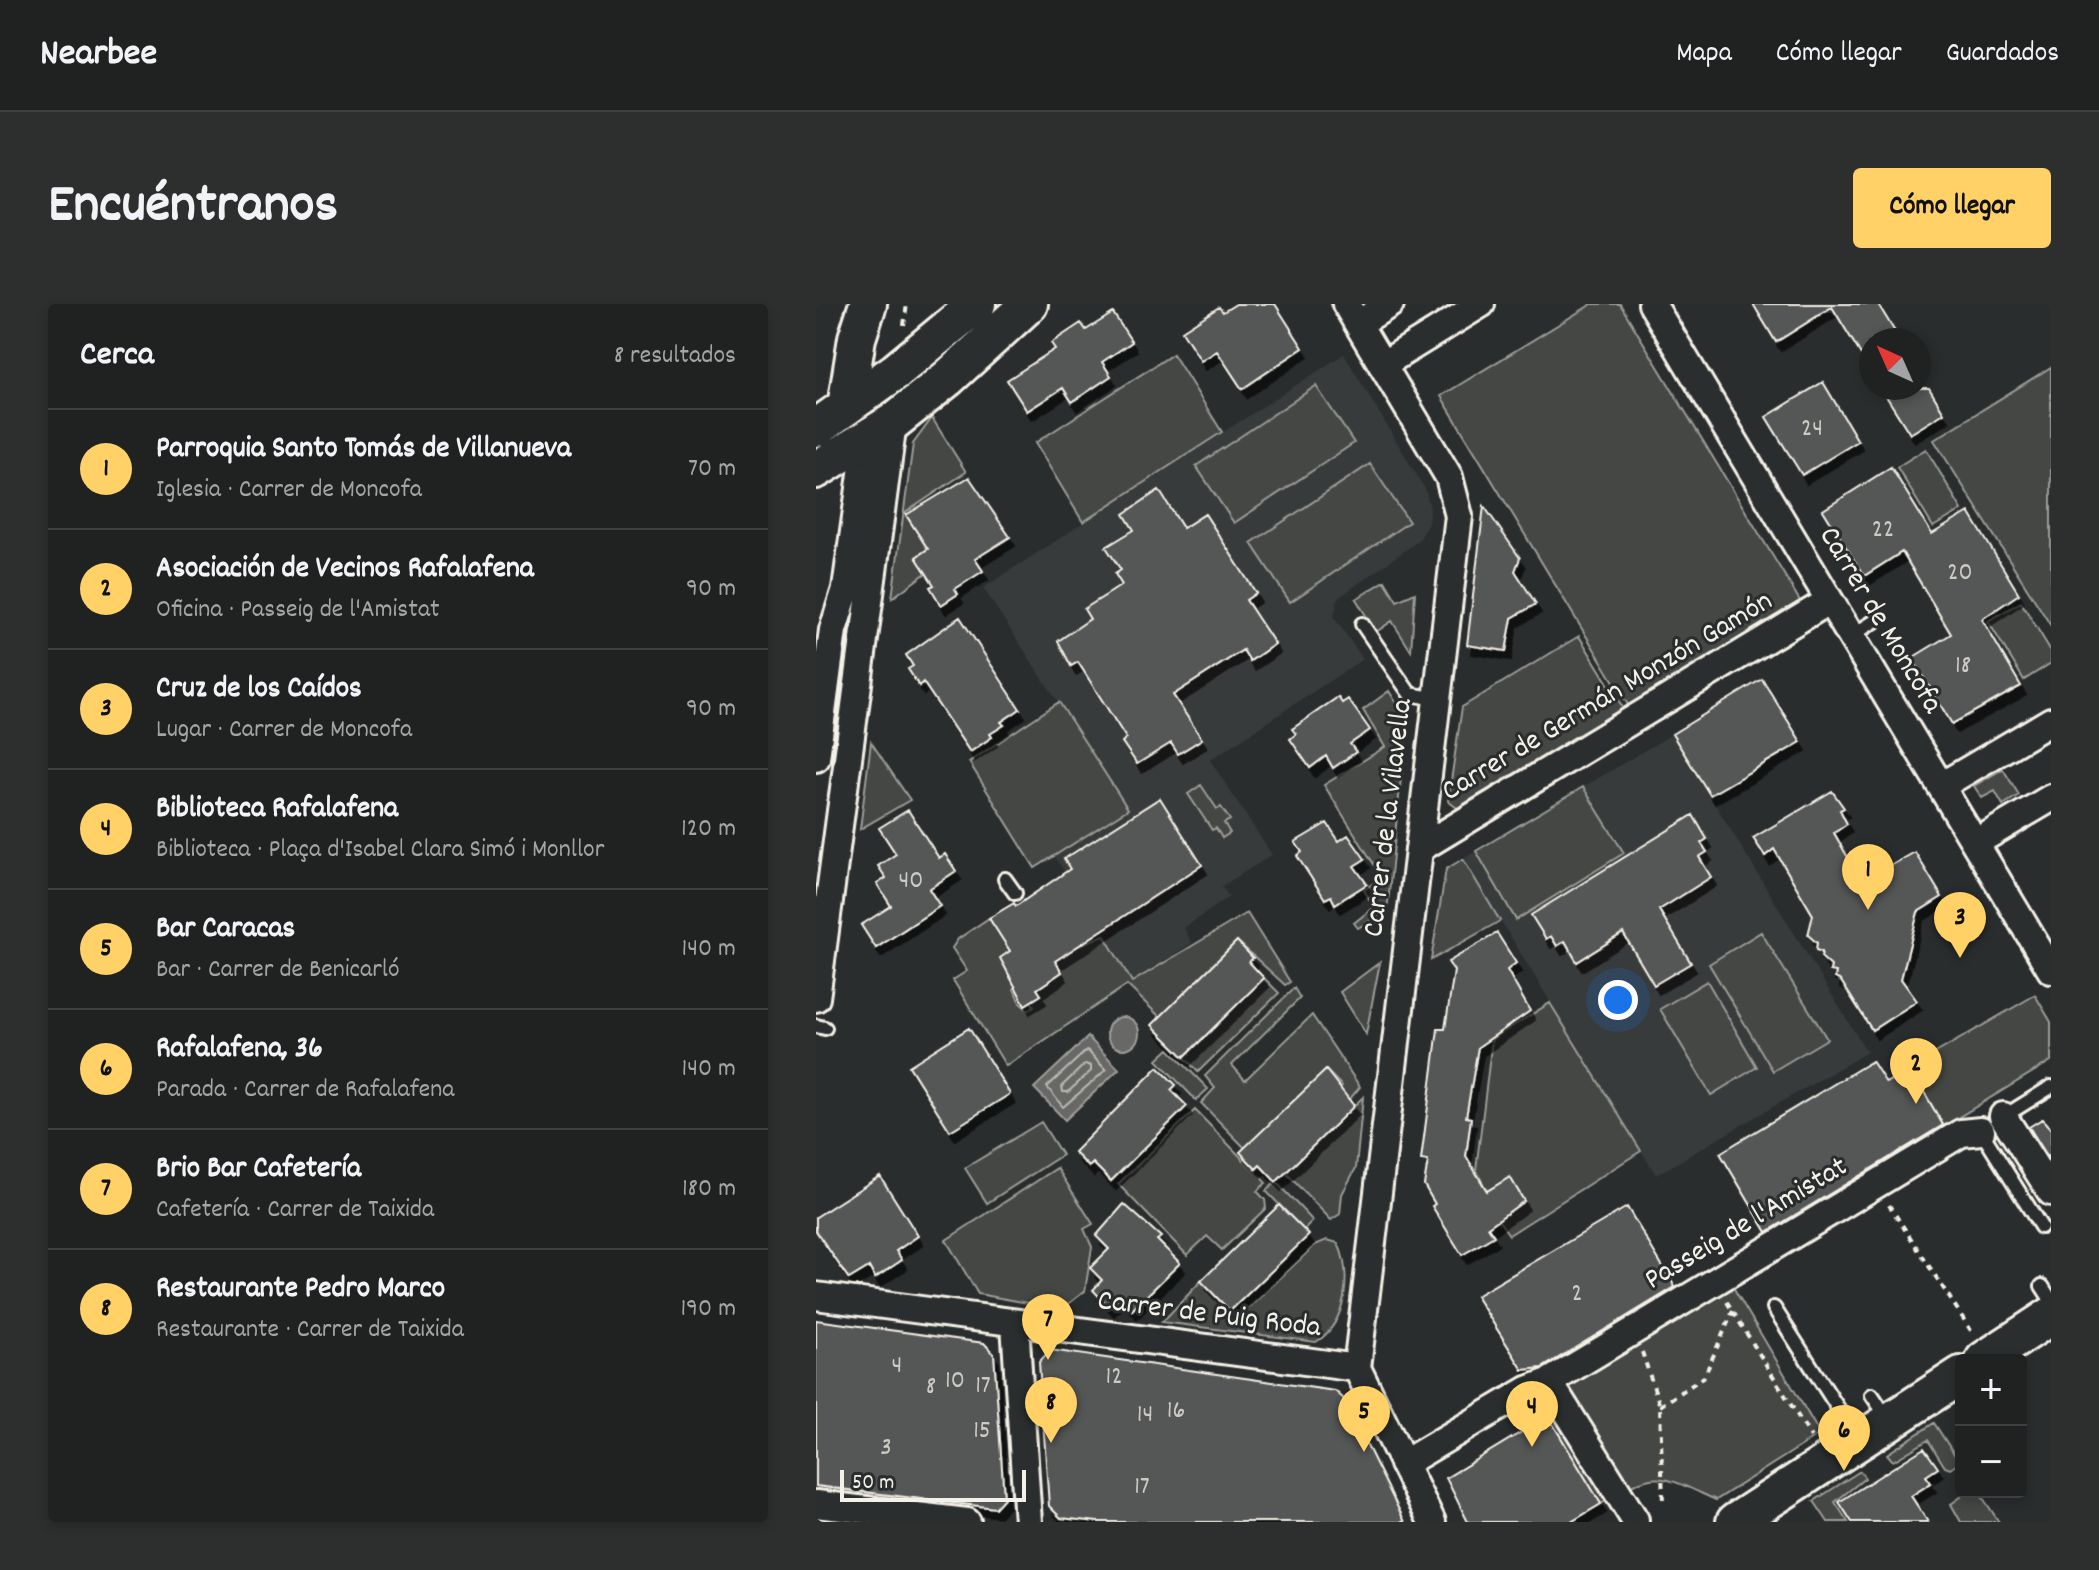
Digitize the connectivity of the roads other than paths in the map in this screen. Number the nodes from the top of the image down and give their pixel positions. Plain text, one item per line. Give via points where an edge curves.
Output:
1 (868, 304) edge
2 (977, 304) edge
3 (1029, 304) edge
4 (1390, 304) edge
5 (1481, 304) edge
6 (1652, 304) edge
7 (1352, 314) edge
8 (1382, 365) junction
9 (846, 407) junction
10 (816, 428) edge
11 (880, 430) junction
12 (816, 470) edge
13 (1829, 601) junction
14 (1875, 621) dead end
15 (1362, 624) dead end
16 (1851, 636) junction
17 (1437, 699) junction
18 (2051, 721) edge
19 (816, 758) edge
20 (1941, 786) junction
21 (2051, 798) edge
22 (1975, 843) junction
23 (1419, 849) junction
24 (1005, 879) dead end
25 (1015, 893) dead end
26 (2051, 970) edge
27 (816, 998) edge
28 (2051, 1087) edge
29 (2003, 1116) junction
30 (1981, 1131) junction
31 (2051, 1192) edge
32 (2041, 1227) dead end
33 (816, 1296) edge
34 (2051, 1300) edge
35 (2046, 1301) edge
36 (1774, 1308) dead end
37 (1015, 1324) junction
38 (1988, 1354) edge
39 (1357, 1368) junction
40 (1955, 1374) edge
41 (1549, 1382) junction
42 (1859, 1441) junction
43 (1403, 1464) junction
44 (816, 1504) edge
45 (1635, 1520) dead end
46 (967, 1522) edge
47 (1028, 1522) edge
48 (1432, 1522) edge
49 (1735, 1522) edge

1 - 9 street
2 - 9 street
3 - 11 street via 948,378
4 - 7 street
5 - 8 street
6 - 13 street, Carrer de Moncofa
7 - 8 street, Carrer de la Vilavella
8 - 17 street, Carrer de la Vilavella via 1449,477 1459,516
9 - 10 street
11 - 12 street
11 - 19 street via 833,630
11 - 27 street via 867,673
13 - 16 street, Carrer de Moncofa
13 - 23 street, Carrer de Germán Monzón Gamón
14 - 16 lane
15 - 17 lane via 1410,694
16 - 20 street, Carrer de Moncofa
17 - 23 street, Carrer de la Vilavella
18 - 20 street
20 - 22 street, Carrer de Moncofa
21 - 22 street
22 - 26 street, Carrer de Moncofa
23 - 39 street, Carrer de la Vilavella
24 - 25 lane
28 - 29 lane
29 - 30 lane
29 - 31 street
30 - 32 lane
30 - 41 street, Passeig de l'Amistat via 1961,1133
33 - 37 street, Carrer de Puig Roda
34 - 35 lane
35 - 38 street
36 - 42 lane
37 - 39 street, Carrer de Puig Roda
37 - 47 street
39 - 43 street
40 - 42 street via 1881,1408
41 - 43 street, Passeig de l'Amistat
41 - 45 street
42 - 49 street
43 - 48 street
44 - 46 street

